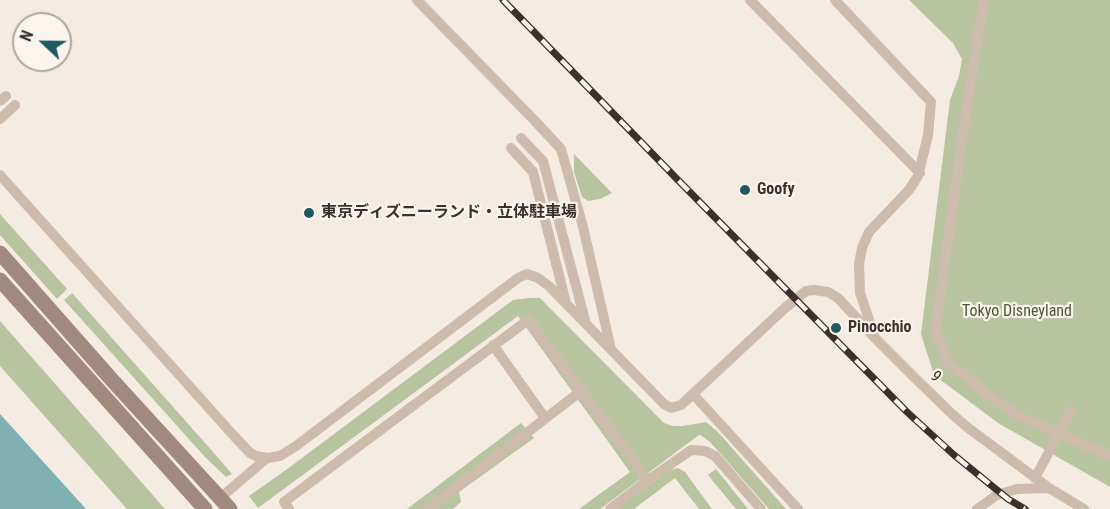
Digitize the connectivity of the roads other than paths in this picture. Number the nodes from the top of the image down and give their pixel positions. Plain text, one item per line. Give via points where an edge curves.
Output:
1 (417, 0) edge
2 (750, 0) edge
3 (836, 0) edge
4 (984, 0) edge
5 (15, 105) dead end
6 (0, 119) edge
7 (521, 138) dead end
8 (511, 148) dead end
9 (920, 173) junction
10 (0, 175) edge
11 (0, 253) edge
12 (0, 280) edge
13 (567, 306) junction
14 (586, 325) junction
15 (876, 339) junction
16 (493, 345) junction
17 (611, 350) junction
18 (581, 391) junction
19 (693, 394) junction
20 (1071, 411) dead end
21 (545, 418) junction
22 (1059, 434) junction
23 (1110, 456) edge
24 (267, 458) junction
25 (1035, 478) junction
26 (648, 480) junction
27 (1048, 488) junction
28 (225, 503) edge
29 (205, 509) edge
30 (289, 509) edge
31 (428, 509) edge
32 (610, 509) edge
33 (760, 509) edge
34 (798, 509) edge
35 (977, 509) edge
36 (1084, 509) edge

1 - 17 lane via 561,149
2 - 9 lane
3 - 9 lane via 931,102
4 - 22 lane via 936,329 947,361 1011,411
5 - 6 lane
7 - 14 lane via 543,161
8 - 13 lane via 533,172
9 - 15 lane via 869,232 862,249 861,292
10 - 24 lane via 250,453
11 - 28 street
12 - 29 street
13 - 14 lane
13 - 24 lane via 538,278 527,274 518,278 296,446 280,456
14 - 17 lane
15 - 19 lane, 9 via 838,298 828,292 806,291
15 - 25 lane, 9 via 952,414
16 - 18 lane via 528,320
16 - 21 lane
16 - 30 lane via 284,502
17 - 19 lane via 671,408
18 - 21 lane
18 - 26 lane
19 - 34 lane
20 - 22 lane
21 - 31 lane
22 - 23 lane
22 - 25 lane
24 - 28 lane
25 - 27 lane, 9
26 - 32 lane
26 - 33 lane via 691,450 705,451 715,456
27 - 35 lane via 1017,489 997,495
27 - 36 lane, 9

